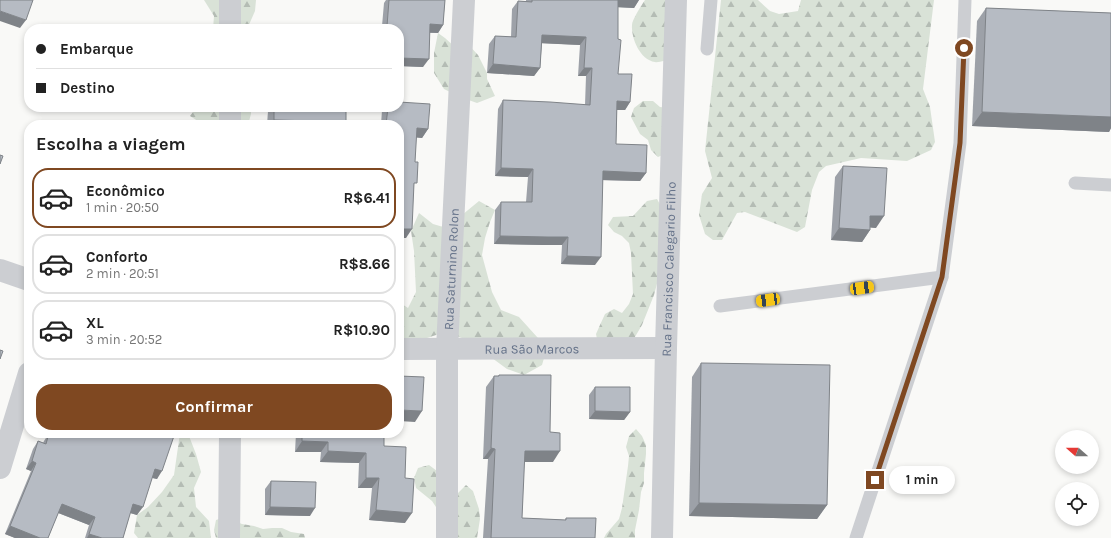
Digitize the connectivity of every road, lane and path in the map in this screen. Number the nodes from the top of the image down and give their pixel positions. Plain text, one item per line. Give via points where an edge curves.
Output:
1 (230, 0) edge
2 (464, 0) edge
3 (676, 0) edge
4 (711, 0) edge
5 (965, 0) edge
6 (230, 24) edge
7 (707, 49) dead end
8 (1076, 183) dead end
9 (1111, 185) edge
10 (0, 270) edge
11 (942, 277) junction
12 (24, 278) edge
13 (720, 306) dead end
14 (666, 348) junction
15 (404, 349) edge
16 (447, 349) junction
17 (24, 389) edge
18 (230, 438) edge
19 (0, 468) edge
20 (228, 538) edge
21 (447, 538) edge
22 (662, 538) edge
23 (856, 538) edge

1 - 6 street
2 - 16 street, Rua Saturnino Rolon
3 - 14 street, Rua Francisco Calegario Filho
4 - 7 lane
5 - 11 lane via 960,143
8 - 9 lane
10 - 12 street
11 - 13 lane
11 - 23 lane
14 - 16 street, Rua São Marcos
14 - 22 street, Rua Francisco Calegario Filho
15 - 16 street, Rua São Marcos
16 - 21 street, Rua Saturnino Rolon
17 - 19 street
18 - 20 street

